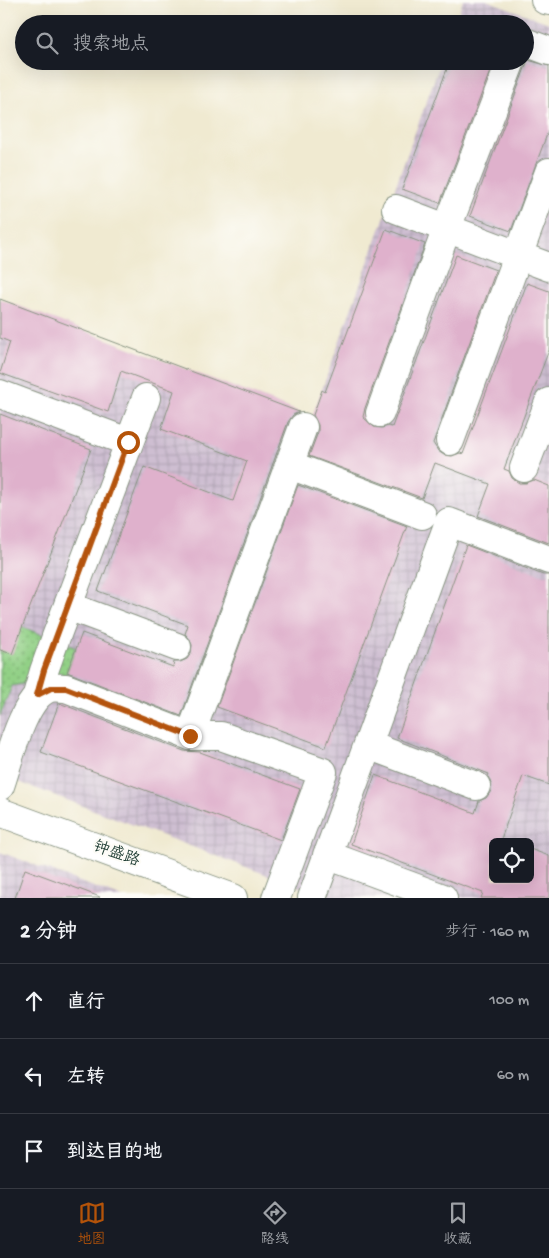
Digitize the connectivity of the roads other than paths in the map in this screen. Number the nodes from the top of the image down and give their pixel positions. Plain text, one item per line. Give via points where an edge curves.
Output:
1 (545, 0) edge
2 (549, 1) edge
3 (534, 45) edge
4 (549, 51) edge
5 (508, 70) edge
6 (549, 172) edge
7 (396, 209) dead end
8 (447, 228) junction
9 (518, 255) junction
10 (549, 267) edge
11 (0, 394) edge
12 (146, 398) dead end
13 (549, 402) edge
14 (380, 413) dead end
15 (303, 427) dead end
16 (450, 441) dead end
17 (128, 442) junction
18 (290, 465) junction
19 (524, 468) dead end
20 (422, 515) dead end
21 (549, 560) edge
22 (68, 606) junction
23 (177, 648) dead end
24 (37, 695) junction
25 (190, 736) junction
26 (368, 745) junction
27 (0, 786) edge
28 (476, 786) dead end
29 (0, 812) edge
30 (327, 856) junction
31 (233, 898) edge
32 (276, 898) edge
33 (312, 898) edge
34 (443, 898) edge

1 - 2 street
3 - 4 street
5 - 8 street
6 - 9 street
7 - 8 street
8 - 9 street
8 - 14 street
9 - 10 street
9 - 16 street
11 - 17 street
12 - 17 street
13 - 19 street
15 - 18 street
17 - 22 street
18 - 20 street
18 - 25 street
21 - 26 street via 449,522
22 - 23 street
22 - 24 street
24 - 25 street via 51,688 66,688
24 - 27 street via 26,710
25 - 32 street via 221,736 323,772
26 - 28 street
26 - 30 street
29 - 31 street, 钟盛路
30 - 33 street
30 - 34 street

